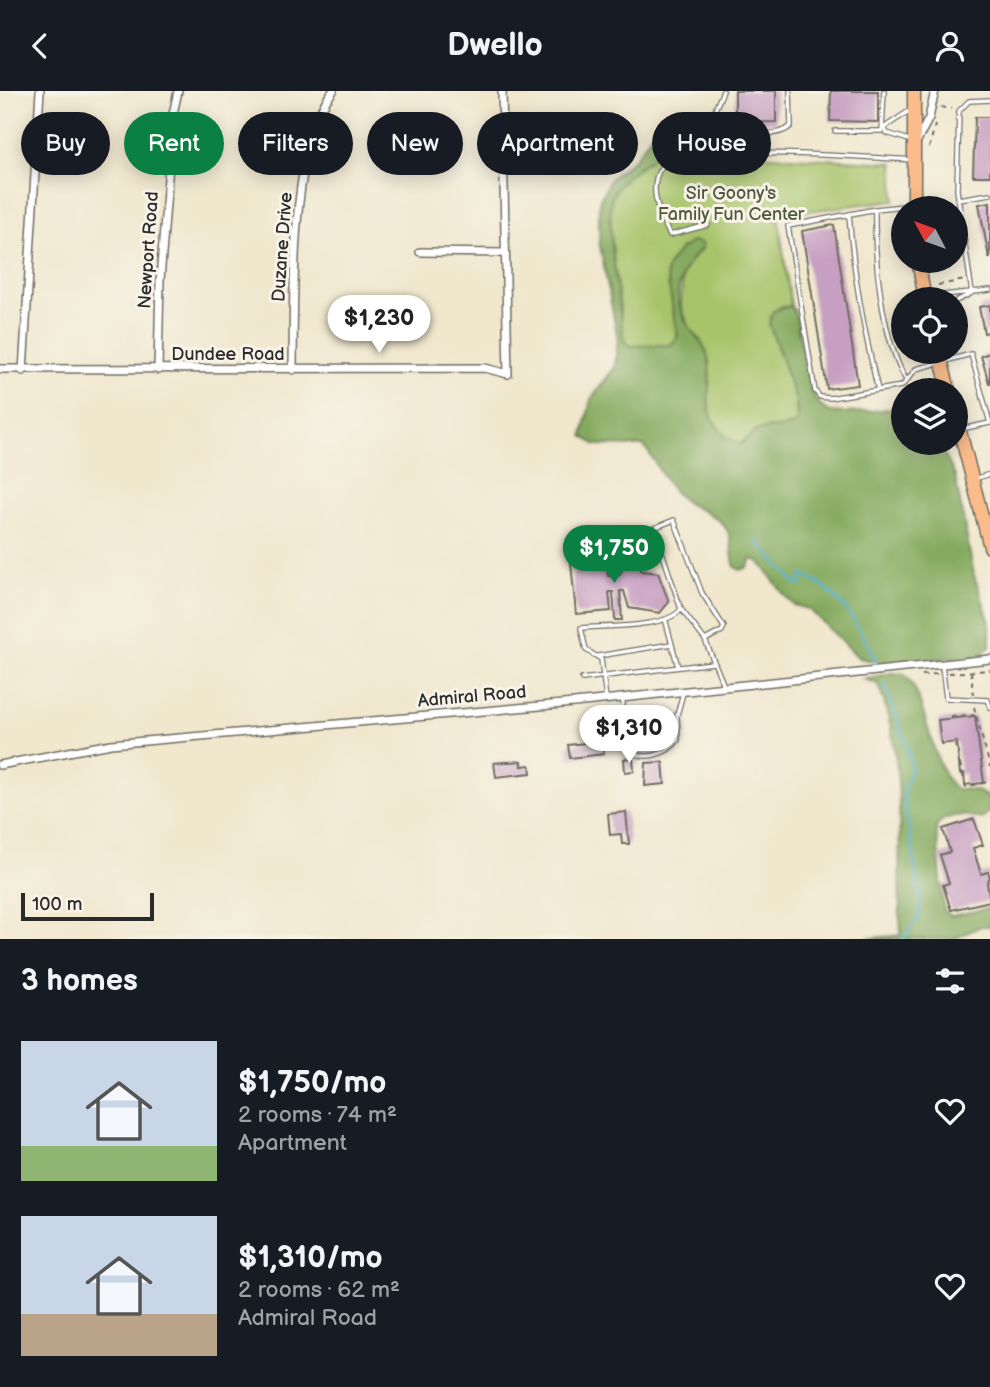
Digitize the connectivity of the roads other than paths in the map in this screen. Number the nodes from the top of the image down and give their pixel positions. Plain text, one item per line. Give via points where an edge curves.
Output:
1 (40, 91) edge
2 (178, 91) edge
3 (333, 91) edge
4 (502, 91) edge
5 (723, 91) edge
6 (790, 91) edge
7 (884, 91) edge
8 (914, 91) edge
9 (935, 91) edge
10 (990, 100) edge
11 (914, 108) junction
12 (854, 122) dead end
13 (866, 122) dead end
14 (884, 127) junction
15 (835, 131) dead end
16 (854, 131) junction
17 (866, 131) junction
18 (914, 144) junction
19 (914, 160) junction
20 (990, 194) edge
21 (914, 196) edge
22 (958, 196) edge
23 (968, 197) edge
24 (891, 208) edge
25 (875, 209) junction
26 (849, 214) junction
27 (708, 225) dead end
28 (420, 252) dead end
29 (505, 253) junction
30 (968, 266) edge
31 (990, 290) edge
32 (968, 292) edge
33 (972, 293) junction
34 (968, 295) edge
35 (968, 354) edge
36 (926, 364) edge
37 (0, 369) edge
38 (23, 370) junction
39 (158, 370) junction
40 (293, 370) junction
41 (905, 378) edge
42 (908, 378) edge
43 (891, 388) edge
44 (878, 390) junction
45 (990, 423) edge
46 (968, 427) edge
47 (966, 455) edge
48 (990, 474) edge
49 (972, 479) junction
50 (990, 547) edge
51 (681, 609) junction
52 (666, 621) junction
53 (705, 640) junction
54 (672, 644) junction
55 (594, 656) junction
56 (990, 659) edge
57 (713, 663) junction
58 (942, 664) junction
59 (678, 667) junction
60 (603, 676) junction
61 (582, 679) dead end
62 (724, 686) junction
63 (684, 690) junction
64 (623, 697) junction
65 (606, 699) junction
66 (990, 707) edge
67 (0, 765) edge

1 - 38 street
2 - 39 street, Newport Road via 160,280
3 - 40 street, Duzane Drive via 316,117 304,162
4 - 29 street, Dundee Road
5 - 6 lane via 711,119 716,126 764,133 791,126
7 - 14 lane
8 - 11 main road
9 - 18 street via 929,118
10 - 22 lane via 969,101 959,111
11 - 14 lane
11 - 18 main road
12 - 16 lane
13 - 17 lane
14 - 17 lane via 883,131
14 - 18 lane via 887,133
15 - 16 lane
16 - 17 lane
18 - 19 main road
19 - 21 main road
19 - 27 lane via 729,153 680,155 663,164 654,183 658,214 670,235
20 - 23 lane
24 - 25 lane
25 - 26 lane
25 - 41 lane via 880,284 897,363
26 - 44 lane via 862,325
26 - 44 lane via 788,226 815,391 830,398
28 - 29 street
29 - 40 street, Dundee Road via 508,374 485,368
30 - 33 lane
31 - 33 lane
32 - 33 lane
33 - 34 lane
35 - 45 lane
36 - 42 lane
37 - 38 street, Dundee Road
38 - 39 street, Dundee Road
39 - 40 street, Dundee Road
43 - 44 lane
45 - 46 lane
47 - 49 main road
48 - 49 lane
49 - 50 main road
51 - 52 lane
51 - 53 lane
51 - 53 lane via 654,527 674,520 702,593 723,627
52 - 54 lane
52 - 55 lane via 582,628 582,643
53 - 57 lane
54 - 55 lane
54 - 59 lane
55 - 60 lane via 601,659
56 - 58 street, Admiral Road
57 - 59 lane
57 - 62 lane
58 - 62 street, Admiral Road
58 - 66 lane via 946,698 988,700
59 - 60 lane
60 - 61 lane
60 - 65 lane
62 - 63 street, Admiral Road
63 - 64 street, Admiral Road
63 - 64 lane via 677,715 678,740 668,752 652,755 629,751
64 - 65 street, Admiral Road
65 - 67 street, Admiral Road via 111,744

